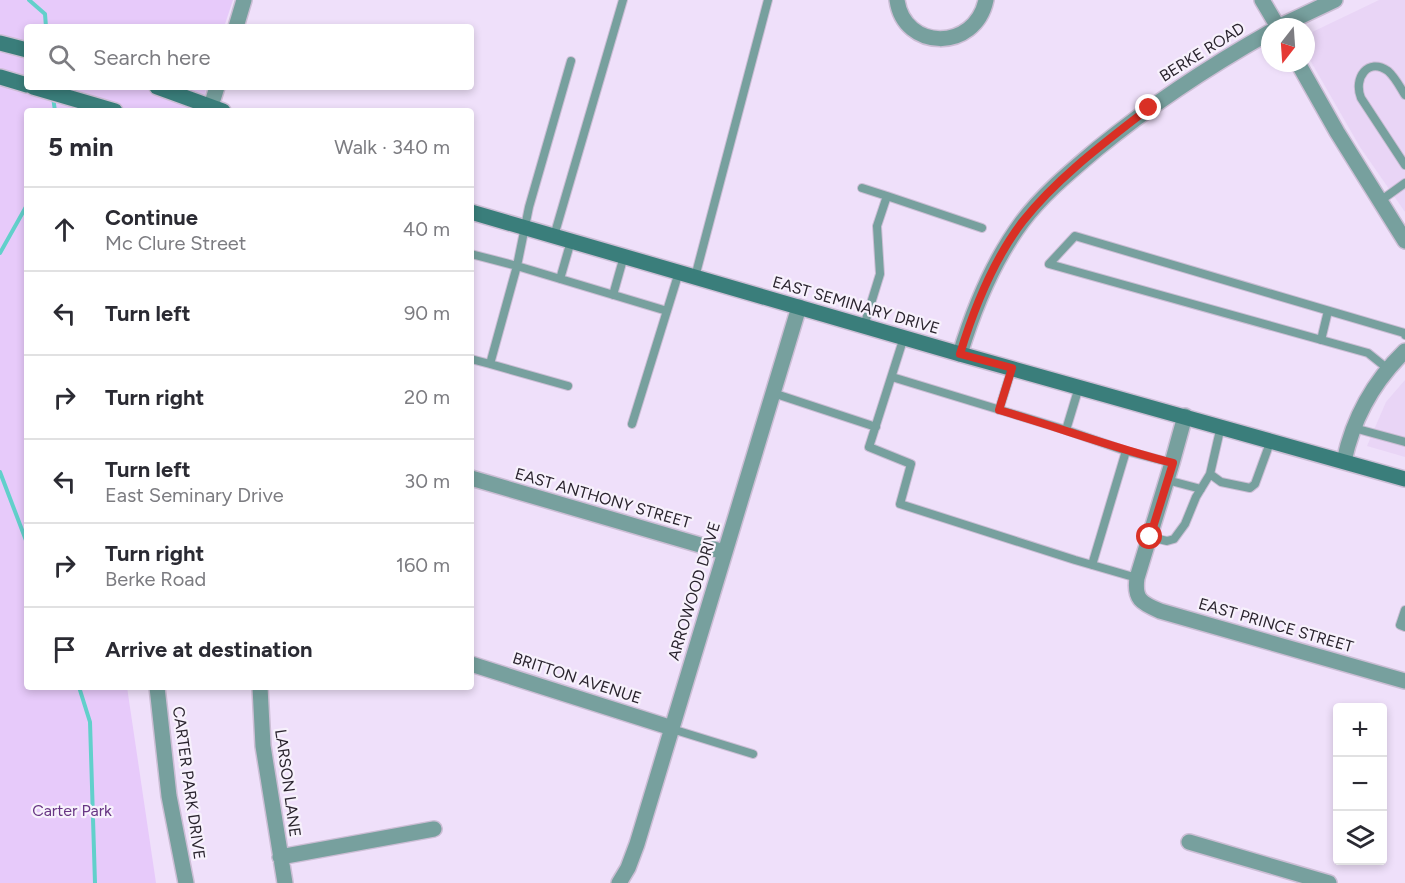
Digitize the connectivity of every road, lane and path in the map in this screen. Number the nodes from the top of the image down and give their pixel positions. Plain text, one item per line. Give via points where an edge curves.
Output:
1 (244, 0) edge
2 (623, 0) edge
3 (768, 0) edge
4 (897, 0) edge
5 (986, 0) edge
6 (1262, 0) edge
7 (1335, 0) edge
8 (1273, 18) edge
9 (1297, 18) edge
10 (237, 24) edge
11 (1261, 37) edge
12 (2, 43) edge
13 (24, 49) edge
14 (571, 61) dead end
15 (1303, 72) edge
16 (0, 77) edge
17 (24, 84) edge
18 (43, 90) edge
19 (165, 90) edge
20 (217, 90) edge
21 (1405, 95) edge
22 (103, 108) edge
23 (212, 108) edge
24 (215, 108) edge
25 (1405, 165) edge
26 (1405, 183) edge
27 (862, 188) dead end
28 (887, 196) junction
29 (1380, 201) junction
30 (474, 213) edge
31 (524, 227) junction
32 (982, 228) dead end
33 (554, 236) junction
34 (571, 241) junction
35 (1405, 241) edge
36 (474, 255) edge
37 (624, 256) junction
38 (517, 266) junction
39 (679, 272) junction
40 (695, 277) junction
41 (560, 279) junction
42 (613, 295) junction
43 (799, 307) junction
44 (667, 311) junction
45 (1328, 311) junction
46 (864, 326) junction
47 (1404, 334) edge
48 (904, 337) junction
49 (1321, 340) junction
50 (1405, 351) edge
51 (960, 354) junction
52 (474, 360) edge
53 (490, 364) junction
54 (1382, 364) junction
55 (1012, 368) junction
56 (892, 377) junction
57 (568, 386) dead end
58 (1079, 387) junction
59 (773, 393) junction
60 (999, 410) junction
61 (1185, 416) junction
62 (632, 424) dead end
63 (1221, 426) junction
64 (876, 427) junction
65 (1354, 428) junction
66 (1066, 430) junction
67 (1271, 440) junction
68 (1405, 442) edge
69 (1126, 451) junction
70 (1344, 461) junction
71 (1173, 463) junction
72 (1210, 474) junction
73 (1405, 478) edge
74 (474, 479) edge
75 (1167, 480) junction
76 (1201, 489) junction
77 (1150, 537) junction
78 (724, 552) junction
79 (1092, 565) junction
80 (1137, 578) junction
81 (1405, 610) edge
82 (1405, 627) edge
83 (474, 664) edge
84 (1405, 681) edge
85 (157, 690) edge
86 (260, 690) edge
87 (672, 728) junction
88 (753, 754) dead end
89 (434, 829) dead end
90 (1188, 842) dead end
91 (280, 857) junction
92 (186, 883) edge
93 (285, 883) edge
94 (619, 883) edge
95 (1329, 883) edge

1 - 10 street
2 - 33 lane
3 - 40 lane
4 - 5 street via 909,26 931,38 943,39 966,32 975,24
6 - 8 street
7 - 9 street
11 - 51 street, BERKE ROAD via 1149,108 1047,194 1022,222 995,266
12 - 13 main road
14 - 31 lane
15 - 29 street
16 - 17 main road
18 - 22 main road
19 - 23 main road
20 - 24 street
21 - 25 lane via 1392,76 1376,67 1364,72 1358,83 1361,98
26 - 29 lane
27 - 28 lane
28 - 32 lane
28 - 46 lane via 878,226 880,274
29 - 35 street
30 - 31 main road, EAST SEMINARY DRIVE
31 - 33 main road, EAST SEMINARY DRIVE
31 - 38 lane
33 - 34 main road, EAST SEMINARY DRIVE
34 - 37 main road, EAST SEMINARY DRIVE
34 - 41 lane
36 - 38 lane
37 - 39 main road, EAST SEMINARY DRIVE
37 - 42 lane
38 - 41 lane
38 - 53 lane
39 - 40 main road, EAST SEMINARY DRIVE
39 - 44 lane
40 - 43 main road, EAST SEMINARY DRIVE
41 - 42 lane
42 - 44 lane
43 - 46 main road, EAST SEMINARY DRIVE
43 - 59 street, ARROWOOD DRIVE
44 - 62 lane
45 - 47 lane
45 - 49 lane
45 - 49 lane via 1075,236 1049,264
46 - 48 main road, EAST SEMINARY DRIVE
48 - 51 main road, EAST SEMINARY DRIVE
48 - 56 lane
49 - 54 lane via 1368,353
50 - 54 street
51 - 55 main road, EAST SEMINARY DRIVE
52 - 53 lane
53 - 57 lane
54 - 65 street
55 - 58 main road, EAST SEMINARY DRIVE
55 - 60 lane
56 - 60 lane
56 - 64 lane
58 - 61 main road, EAST SEMINARY DRIVE
58 - 66 lane
59 - 64 lane
59 - 78 street, ARROWOOD DRIVE
60 - 66 lane
61 - 63 main road, EAST SEMINARY DRIVE
61 - 71 street
63 - 67 main road, EAST SEMINARY DRIVE
63 - 72 lane
64 - 79 lane via 869,447 911,464 900,504
65 - 68 lane
65 - 70 street
66 - 69 lane
67 - 70 main road, EAST SEMINARY DRIVE
67 - 72 lane via 1250,488 1221,482
69 - 71 lane
69 - 79 lane
70 - 73 main road, EAST SEMINARY DRIVE
71 - 75 street
72 - 76 lane
74 - 78 street, EAST ANTHONY STREET
75 - 76 lane
75 - 77 street
76 - 77 lane via 1174,539
77 - 80 street
78 - 87 street, ARROWOOD DRIVE
79 - 80 lane
80 - 84 street, EAST PRINCE STREET via 1140,600 1160,611
81 - 82 lane via 1400,625
83 - 87 street, BRITTON AVENUE
85 - 92 street, CARTER PARK DRIVE via 169,796
86 - 91 street, LARSON LANE via 263,746
87 - 88 lane
87 - 94 street, ARROWOOD DRIVE via 634,852
89 - 91 street
90 - 95 street
91 - 93 street, LARSON LANE

